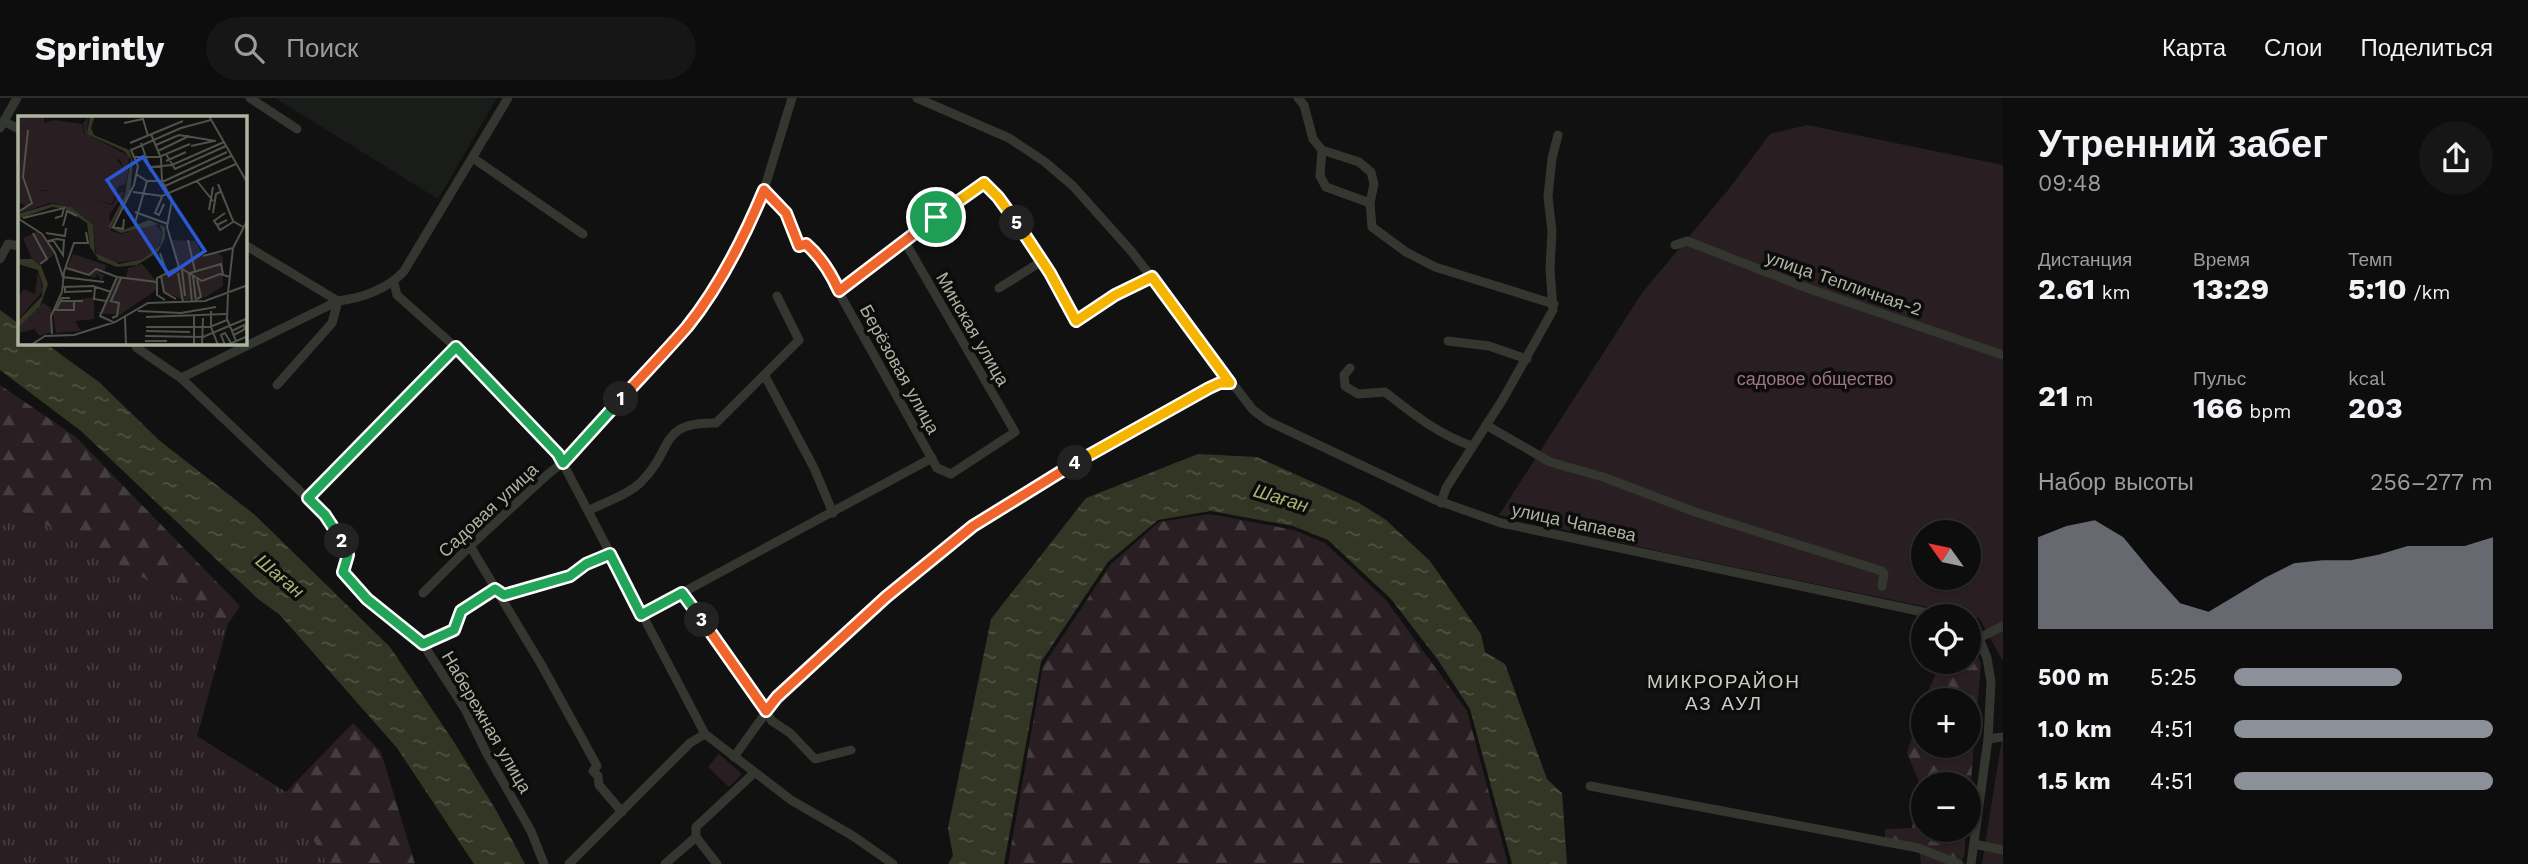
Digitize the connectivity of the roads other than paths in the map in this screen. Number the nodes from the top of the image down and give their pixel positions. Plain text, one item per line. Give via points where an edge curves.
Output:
1 (17, 98) edge
2 (250, 98) edge
3 (508, 98) edge
4 (792, 98) edge
5 (917, 98) edge
6 (1298, 98) edge
7 (1, 124) edge
8 (18, 129) edge
9 (297, 129) dead end
10 (1558, 135) dead end
11 (1322, 150) junction
12 (473, 158) junction
13 (764, 190) junction
14 (1370, 203) junction
15 (583, 234) dead end
16 (905, 242) junction
17 (1675, 245) dead end
18 (18, 246) edge
19 (247, 246) edge
20 (0, 258) edge
21 (1042, 261) junction
22 (1152, 277) junction
23 (394, 283) junction
24 (999, 288) dead end
25 (839, 291) junction
26 (777, 296) dead end
27 (338, 301) junction
28 (1554, 304) junction
29 (1448, 341) dead end
30 (135, 345) edge
31 (456, 347) junction
32 (2003, 355) edge
33 (1527, 359) junction
34 (1350, 368) dead end
35 (765, 376) junction
36 (181, 378) junction
37 (1230, 383) junction
38 (277, 385) dead end
39 (1486, 425) junction
40 (1472, 446) junction
41 (932, 458) junction
42 (563, 463) junction
43 (937, 468) joint
44 (308, 498) junction
45 (1441, 503) junction
46 (588, 511) junction
47 (833, 513) junction
48 (470, 546) junction
49 (610, 554) junction
50 (1882, 586) dead end
51 (495, 589) junction
52 (424, 593) dead end
53 (682, 593) junction
54 (1911, 609) edge
55 (641, 615) junction
56 (2003, 626) edge
57 (1981, 637) edge
58 (1981, 643) edge
59 (423, 644) junction
60 (766, 711) junction
61 (705, 734) junction
62 (2003, 737) edge
63 (1988, 739) junction
64 (851, 750) dead end
65 (734, 757) junction
66 (754, 773) junction
67 (1590, 786) dead end
68 (622, 813) junction
69 (696, 837) junction
70 (1974, 845) junction
71 (2003, 850) edge
72 (887, 862) edge
73 (544, 864) edge
74 (569, 864) edge
75 (665, 864) edge
76 (717, 864) edge
77 (1959, 864) edge
78 (1971, 864) edge

1 - 7 street
2 - 9 street
3 - 12 street
4 - 13 street, Садовая улица
5 - 22 street, улица Чапаева via 1009,138 1045,162 1090,203
6 - 11 street via 1313,139
7 - 8 street
10 - 28 street via 1548,197
11 - 14 street via 1320,176 1325,187
11 - 14 street via 1359,162 1371,172
12 - 15 street
12 - 23 street
13 - 25 street, Берёзовая улица via 786,213 799,246 806,244 813,250
13 - 42 street, Садовая улица via 737,250 693,318
14 - 28 street via 1373,227 1406,252 1435,267
16 - 21 street via 984,183
16 - 25 street
16 - 43 street, Минская улица via 1015,432 951,474
17 - 32 street, улица Тепличная-2 via 1687,240 1807,288
18 - 20 street via 8,244
19 - 27 street
21 - 22 street via 1076,321
21 - 24 street
22 - 37 street, улица Чапаева
23 - 27 street
23 - 31 street via 397,295
25 - 41 street, Берёзовая улица
26 - 35 street via 799,340
27 - 36 street
27 - 38 street via 332,323
28 - 33 street
29 - 33 street via 1489,346
30 - 36 street, Набережная улица
31 - 42 street
31 - 44 street
33 - 39 street
34 - 40 street via 1344,375 1345,386 1358,394 1385,391 1448,438
35 - 46 street via 716,423 681,426 640,484
35 - 47 street
36 - 44 street, Набережная улица
37 - 45 street, улица Чапаева via 1268,421
37 - 60 street via 1220,383 1170,410 973,526 878,604
39 - 40 street
39 - 50 street via 1550,461 1882,571
40 - 45 street
41 - 43 street, Берёзовая улица
41 - 47 street
42 - 46 street
42 - 48 street, Садовая улица
44 - 59 street, Набережная улица via 342,542 348,555 343,572 367,599
45 - 54 street, улица Чапаева via 1501,523
46 - 49 street
47 - 53 street
48 - 51 street
48 - 52 street, Садовая улица
49 - 51 street via 549,584 504,595
49 - 55 street
51 - 59 street via 461,611 454,630
51 - 68 street via 597,766 593,771 599,785
53 - 55 street
53 - 60 street
55 - 61 street
56 - 57 street
58 - 63 street via 1991,682
59 - 73 street, Набережная улица via 466,709
60 - 64 street via 815,759
60 - 65 street
61 - 65 street
61 - 68 street via 690,743
62 - 63 street
63 - 70 street
65 - 66 street
66 - 69 street via 695,827
66 - 72 street
67 - 77 street via 1918,848
68 - 74 street
69 - 75 street
69 - 76 street
70 - 71 street
70 - 78 street

